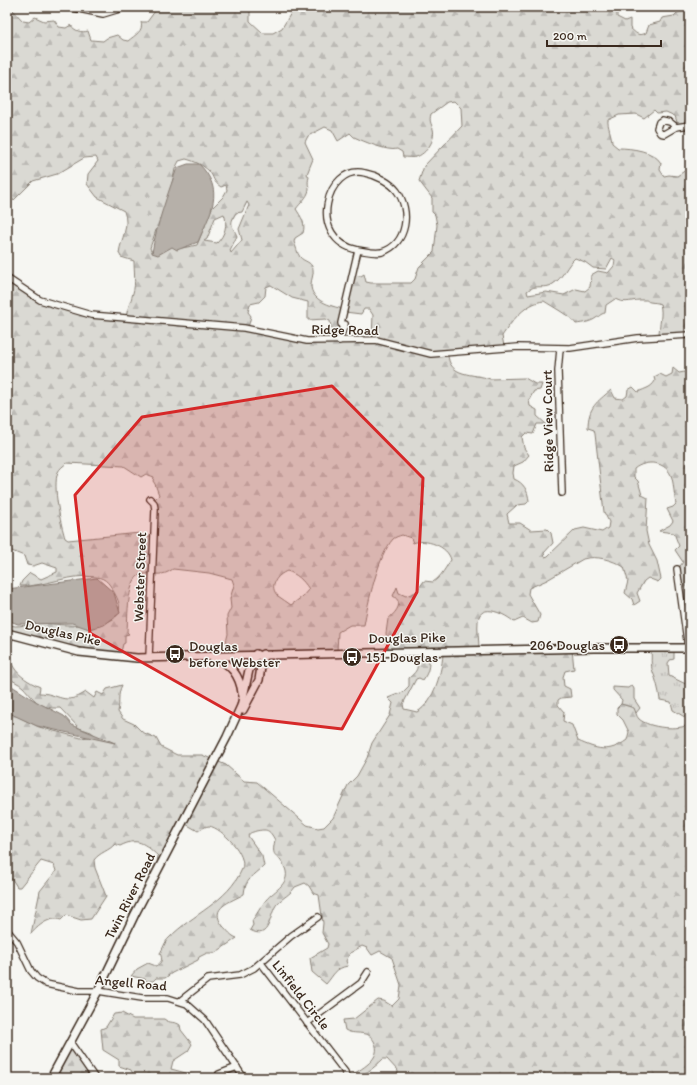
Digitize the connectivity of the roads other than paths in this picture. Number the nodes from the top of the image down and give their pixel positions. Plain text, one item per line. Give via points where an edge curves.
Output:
1 (69, 7) edge
2 (126, 7) edge
3 (690, 125) edge
4 (676, 127) dead end
5 (358, 250) junction
6 (7, 278) edge
7 (690, 335) edge
8 (339, 341) junction
9 (560, 349) junction
10 (562, 493) dead end
11 (150, 499) dead end
12 (677, 569) dead end
13 (7, 632) edge
14 (689, 648) edge
15 (260, 654) junction
16 (203, 656) junction
17 (149, 657) junction
18 (242, 702) junction
19 (233, 725) junction
20 (318, 917) dead end
21 (7, 930) edge
22 (261, 963) junction
23 (368, 972) dead end
24 (98, 991) junction
25 (180, 1001) junction
26 (307, 1023) junction
27 (70, 1042) junction
28 (237, 1067) junction
29 (220, 1074) dead end
30 (51, 1078) edge
31 (96, 1078) edge
32 (244, 1078) edge
33 (346, 1078) edge

1 - 2 street via 103,14
3 - 4 street
5 - 5 street via 377,252 390,249 403,235 405,226 401,197 395,189 378,178 354,171 345,174 332,190 327,220 336,240 348,248
5 - 8 street
6 - 8 street, Ridge Road via 40,300 82,314 244,328 307,341
7 - 9 street, Ridge Road via 632,339
8 - 9 street, Ridge Road via 376,340 431,354 523,347
9 - 10 street, Ridge View Court via 558,371
11 - 17 street, Webster Street via 155,509
12 - 14 street
13 - 17 main road, Douglas Pike via 79,652
14 - 15 main road, Douglas Pike
15 - 16 main road, Douglas Pike
15 - 18 main road, Twin River Road via 249,670
15 - 19 main road, Twin River Road via 259,680
16 - 17 main road, Douglas Pike
16 - 18 main road via 221,660 234,671 242,689
18 - 19 main road, Twin River Road
19 - 24 main road, Twin River Road
20 - 22 street via 291,936
21 - 24 street, Angell Road via 17,942 37,978 58,988
22 - 25 street, Linfield Circle via 240,975 208,979
22 - 26 street, Linfield Circle
23 - 26 street via 361,983
24 - 25 street, Angell Road
24 - 27 main road, Twin River Road
25 - 28 street, Angell Road via 206,1020
26 - 33 street, Linfield Circle via 345,1072
27 - 30 main road, Twin River Road
27 - 31 street
28 - 29 street
28 - 32 street, Angell Road

